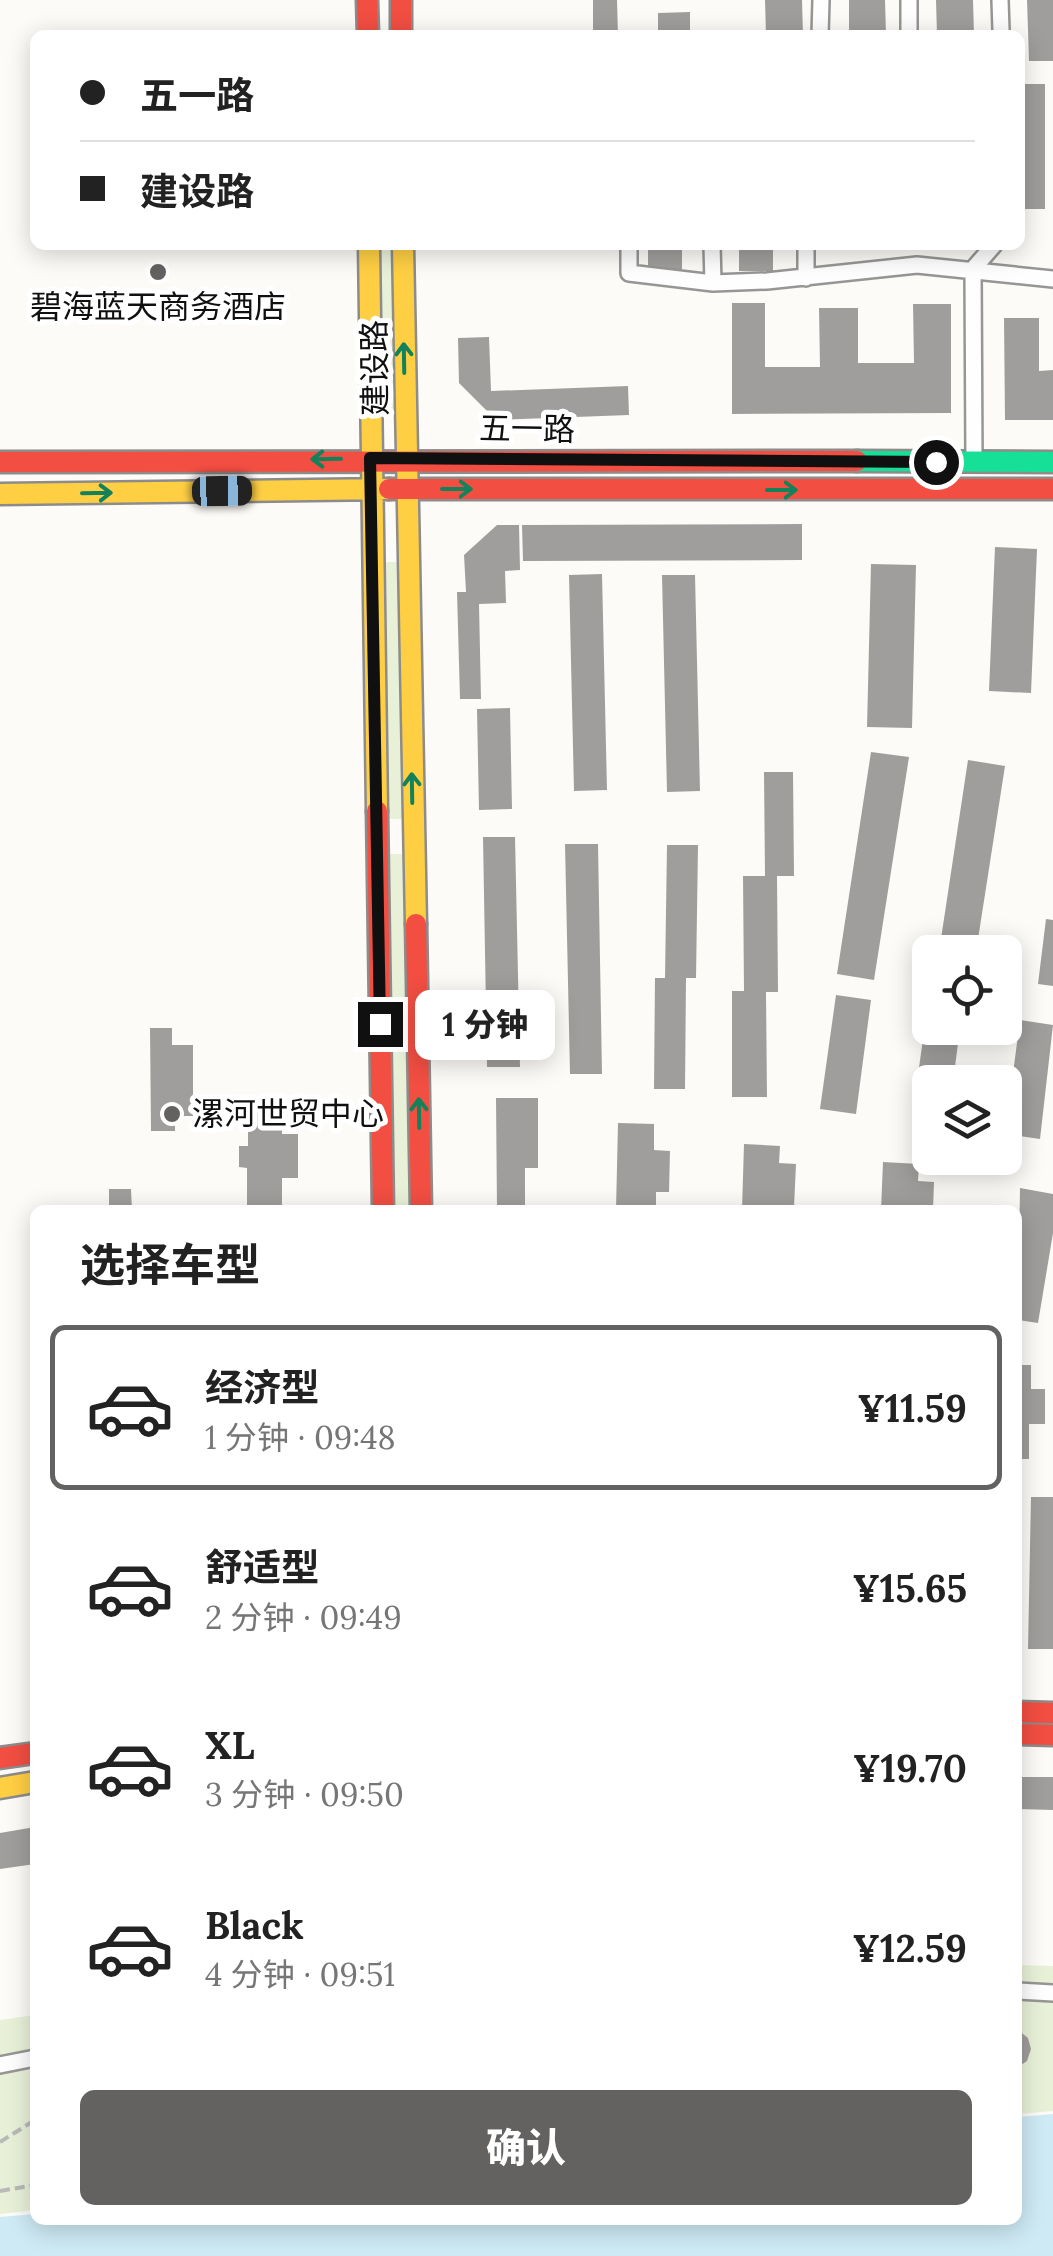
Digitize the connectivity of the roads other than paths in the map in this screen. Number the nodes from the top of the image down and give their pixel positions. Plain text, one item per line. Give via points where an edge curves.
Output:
1 (367, 0) edge
2 (401, 0) edge
3 (820, 0) edge
4 (910, 0) edge
5 (1000, 0) edge
6 (368, 30) edge
7 (401, 30) edge
8 (820, 30) edge
9 (909, 30) edge
10 (1001, 30) dead end
11 (369, 250) edge
12 (403, 250) edge
13 (629, 250) edge
14 (712, 250) edge
15 (806, 250) edge
16 (990, 250) edge
17 (973, 269) junction
18 (806, 278) junction
19 (1053, 280) edge
20 (712, 282) junction
21 (370, 458) junction
22 (406, 458) junction
23 (0, 462) edge
24 (974, 462) junction
25 (1053, 462) edge
26 (406, 488) junction
27 (370, 489) junction
28 (974, 490) junction
29 (1053, 490) edge
30 (0, 494) edge
31 (413, 836) junction
32 (377, 838) junction
33 (383, 1205) edge
34 (421, 1205) edge
35 (1022, 1712) edge
36 (1053, 1713) edge
37 (1022, 1734) edge
38 (1053, 1734) edge
39 (30, 1754) edge
40 (0, 1758) edge
41 (30, 1783) edge
42 (0, 1788) edge
43 (1022, 1991) edge
44 (1053, 1993) edge
45 (30, 2059) edge
46 (0, 2065) edge

1 - 6 street
2 - 7 street
3 - 8 street
4 - 9 street
5 - 10 street
11 - 21 street, 建设路
22 -> 12 street, 建设路
13 - 20 street via 630,273
14 - 20 street
15 - 18 street
16 - 17 street
17 - 18 street via 917,265
17 - 19 street
17 - 24 street
18 - 20 street
21 - 22 street, 五一路
21 -> 23 street, 五一路
21 - 27 street, 建设路
22 - 24 street, 五一路
22 - 26 street, 建设路
24 - 25 street, 五一路
24 - 28 street
26 - 27 street, 五一路
26 -> 28 street, 五一路
31 -> 26 street, 建设路
30 -> 27 street, 五一路
27 - 32 street, 建设路
28 - 29 street, 五一路
31 - 32 street
34 -> 31 street, 建设路
32 - 33 street, 建设路
35 - 36 street
37 - 38 street
39 - 40 street
41 - 42 street
43 - 44 street
45 - 46 street

